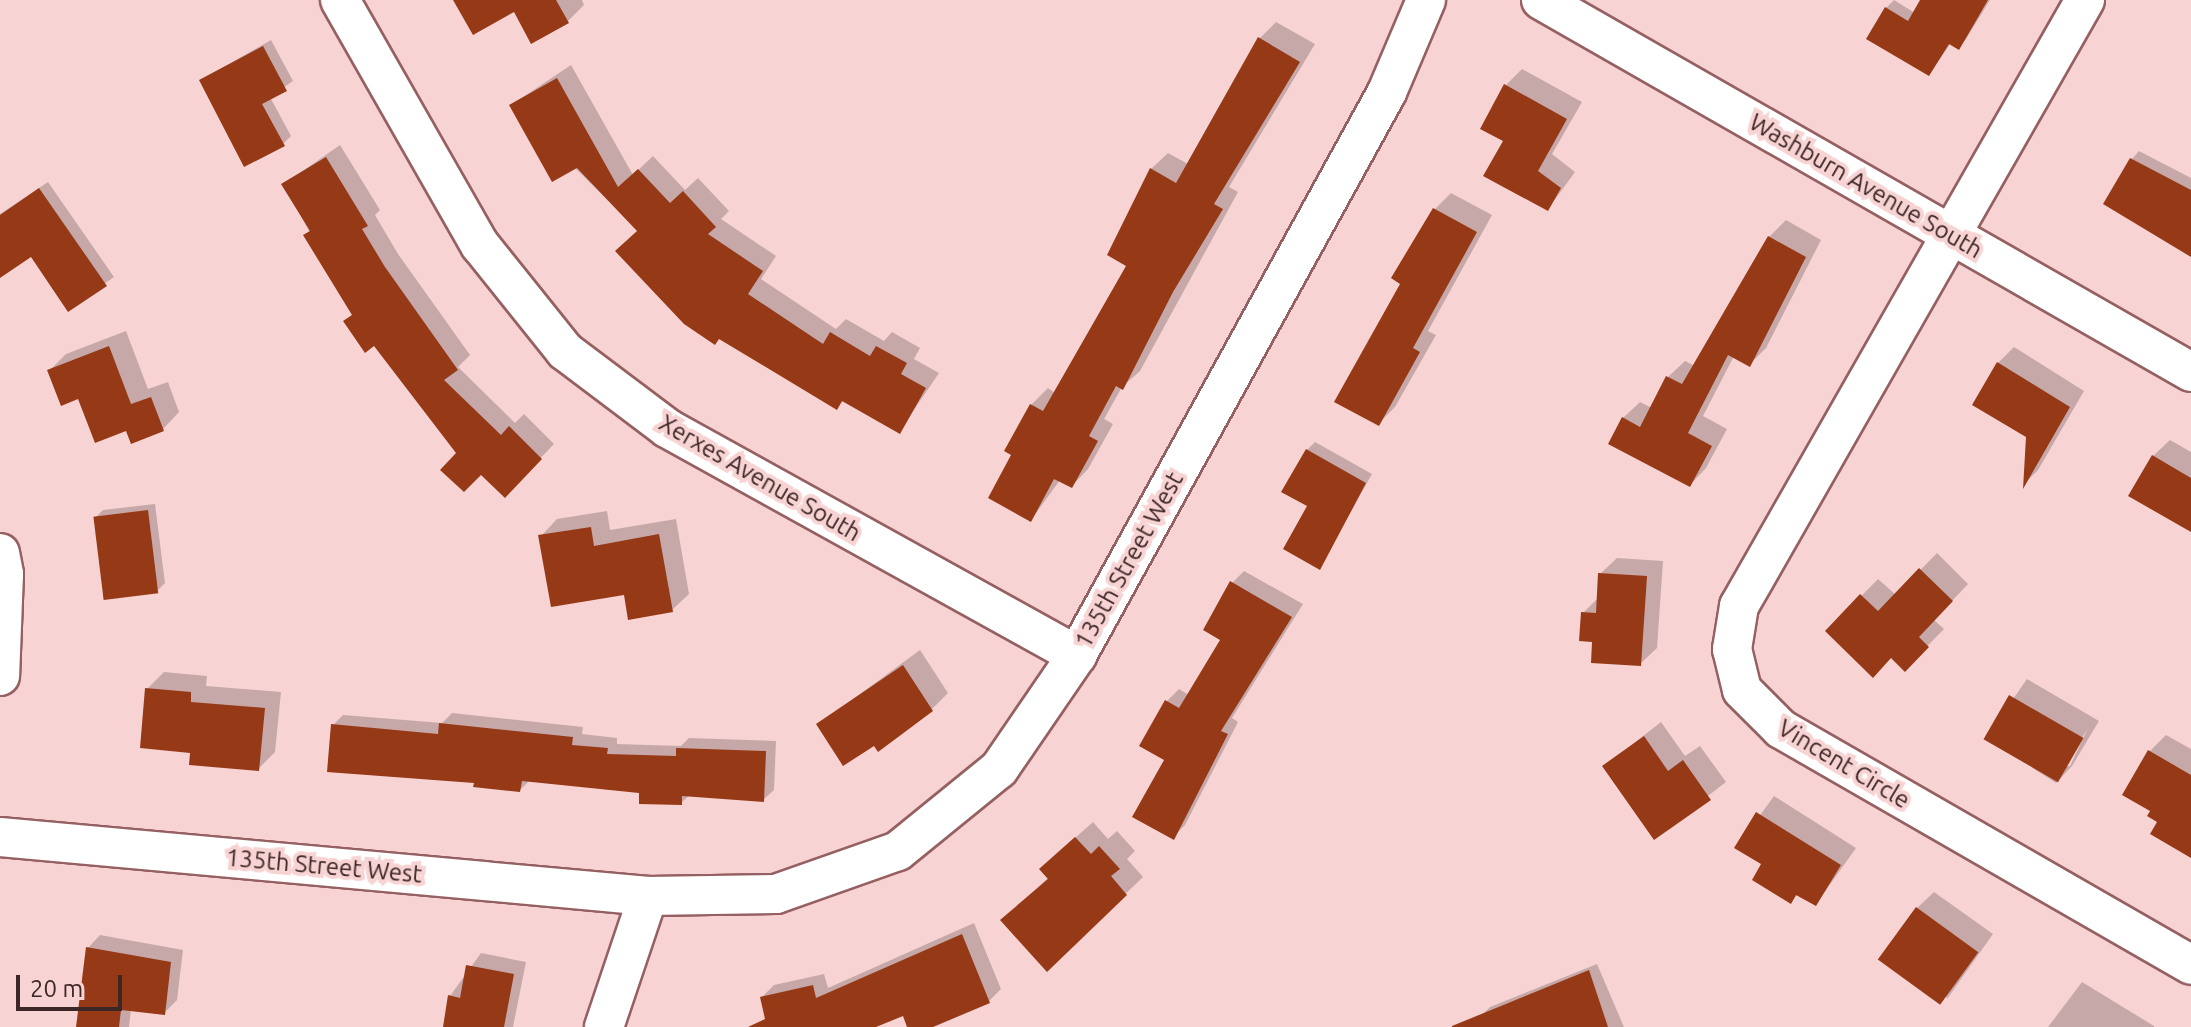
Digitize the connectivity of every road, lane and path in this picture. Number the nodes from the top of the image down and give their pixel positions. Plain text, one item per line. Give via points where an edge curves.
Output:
1 (340, 0) edge
2 (1426, 0) edge
3 (1541, 0) edge
4 (2085, 0) edge
5 (1951, 234) junction
6 (2191, 372) edge
7 (0, 553) edge
8 (1077, 655) junction
9 (0, 676) edge
10 (0, 837) edge
11 (648, 896) junction
12 (2191, 965) edge
13 (604, 1027) edge

1 - 8 street, Xerxes Avenue South via 480,245 565,351 667,428
2 - 8 street, 135th Street West via 1387,92
3 - 5 street, Washburn Avenue South
4 - 5 street, Vincent Circle
5 - 6 street, Washburn Avenue South
5 - 12 street, Vincent Circle via 1739,606 1732,649 1742,690 1781,729
7 - 9 street
8 - 11 street, 135th Street West via 999,769 898,851 776,894
10 - 11 street, 135th Street West
11 - 13 street

